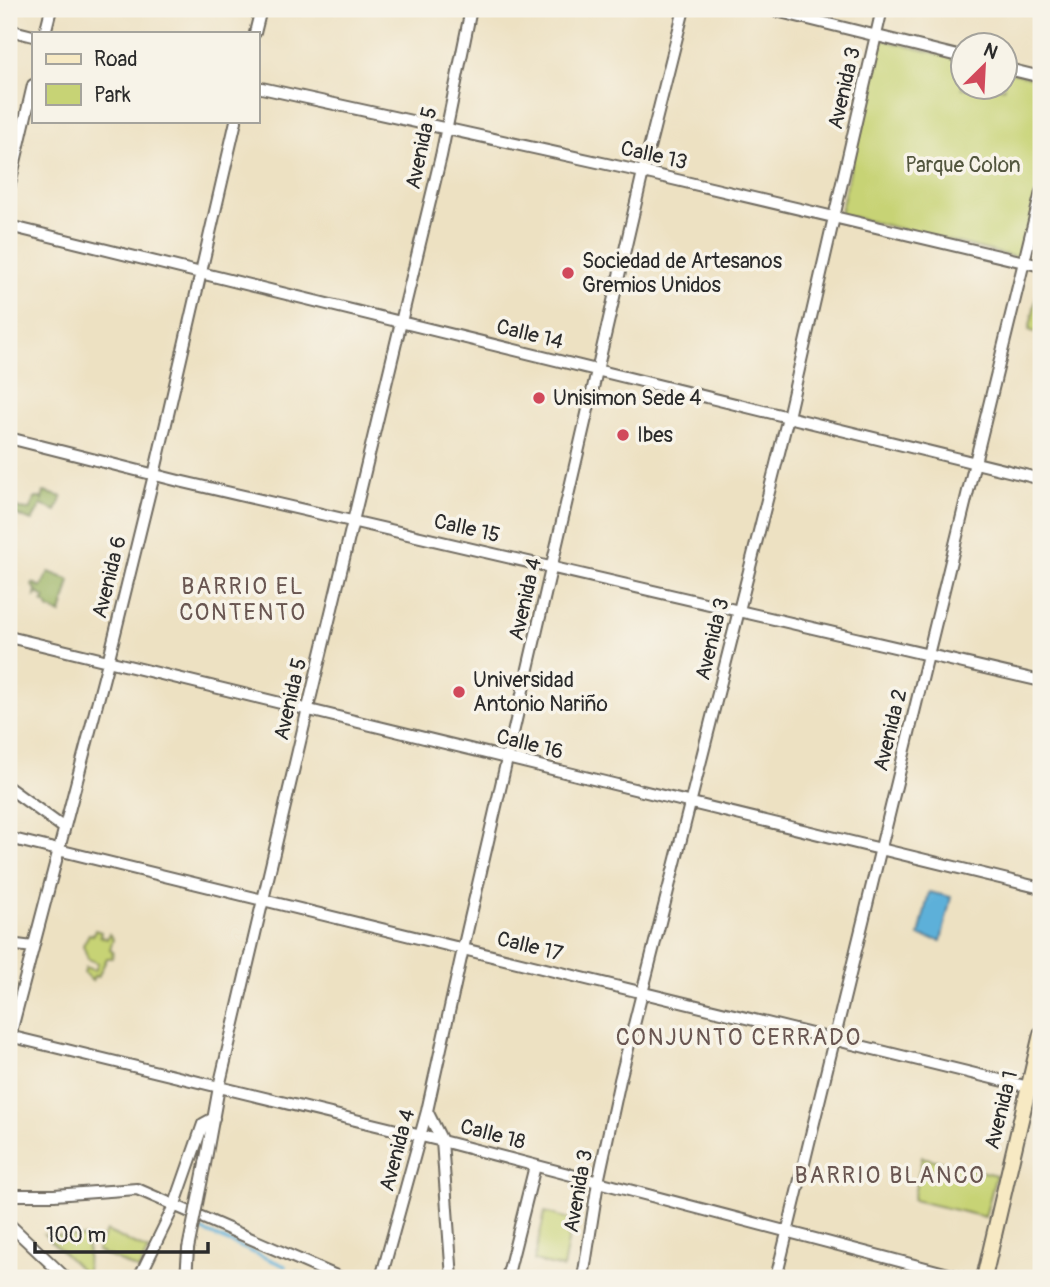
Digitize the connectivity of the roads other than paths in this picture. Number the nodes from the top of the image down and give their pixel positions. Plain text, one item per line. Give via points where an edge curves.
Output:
1 (51, 9) edge
2 (261, 9) edge
3 (471, 9) edge
4 (684, 9) edge
5 (768, 9) edge
6 (882, 9) edge
7 (9, 30) edge
8 (46, 32) edge
9 (255, 32) edge
10 (876, 35) junction
11 (32, 36) edge
12 (948, 53) edge
13 (1018, 71) edge
14 (1041, 77) edge
15 (259, 87) edge
16 (32, 89) edge
17 (236, 122) edge
18 (445, 128) junction
19 (643, 172) junction
20 (9, 188) edge
21 (1041, 192) edge
22 (835, 216) junction
23 (9, 226) edge
24 (1024, 262) junction
25 (1041, 266) edge
26 (201, 273) junction
27 (401, 322) junction
28 (598, 370) junction
29 (788, 417) junction
30 (9, 438) edge
31 (975, 463) junction
32 (154, 475) junction
33 (1041, 479) edge
34 (352, 522) junction
35 (552, 567) junction
36 (738, 612) junction
37 (9, 637) edge
38 (928, 656) junction
39 (108, 663) junction
40 (1041, 681) edge
41 (308, 708) junction
42 (507, 758) junction
43 (9, 788) edge
44 (691, 803) junction
45 (64, 828) junction
46 (9, 838) edge
47 (881, 850) junction
48 (60, 851) junction
49 (1041, 888) edge
50 (264, 901) junction
51 (9, 944) edge
52 (33, 947) junction
53 (463, 949) junction
54 (642, 993) junction
55 (1041, 1034) edge
56 (9, 1037) edge
57 (834, 1040) junction
58 (219, 1087) junction
59 (1035, 1089) edge
60 (428, 1111) junction
61 (214, 1118) junction
62 (421, 1136) junction
63 (442, 1141) junction
64 (535, 1166) junction
65 (598, 1182) junction
66 (9, 1195) edge
67 (175, 1204) junction
68 (9, 1224) edge
69 (788, 1232) junction
70 (66, 1278) edge
71 (139, 1278) edge
72 (186, 1278) edge
73 (341, 1278) edge
74 (381, 1278) edge
75 (452, 1278) edge
76 (507, 1278) edge
77 (583, 1278) edge
78 (776, 1278) edge
79 (964, 1278) edge
80 (984, 1278) edge

1 - 8 street
2 - 9 street
3 - 18 street, Avenida 5
4 - 19 street, Avenida 4
5 - 10 street
6 - 10 street, Avenida 3
7 - 11 street
10 - 12 street
10 - 22 street, Avenida 3
13 - 14 street
15 - 18 street, Calle 13
16 - 20 street
17 - 26 street, Avenida 6
18 - 19 street, Calle 13
18 - 27 street, Avenida 5
19 - 22 street, Calle 13
19 - 28 street, Avenida 4
21 - 24 street, Avenida 2
22 - 24 street, Calle 13
22 - 29 street, Avenida 3
23 - 26 street, Calle 14
24 - 25 street, Calle 13
24 - 31 street, Avenida 2
26 - 27 street, Calle 14
26 - 32 street, Avenida 6
27 - 28 street, Calle 14
27 - 34 street, Avenida 5
28 - 29 street, Calle 14
28 - 35 street, Avenida 4
29 - 31 street, Calle 14
29 - 36 street, Avenida 3
30 - 32 street, Calle 15
31 - 33 street, Calle 14
31 - 38 street, Avenida 2
32 - 34 street, Calle 15
32 - 39 street, Avenida 6
34 - 35 street, Calle 15
34 - 41 street, Avenida 5
35 - 36 street, Calle 15
35 - 42 street, Avenida 4
36 - 38 street, Calle 15
36 - 44 street, Avenida 3
37 - 39 street, Calle 16
38 - 40 street, Calle 15
38 - 47 street, Avenida 2
39 - 41 street, Calle 16
39 - 45 street, Avenida 6
41 - 42 street, Calle 16
41 - 50 street, Avenida 5
42 - 44 street, Calle 16
42 - 53 street, Avenida 4
43 - 45 street
44 - 47 street, Calle 16
44 - 54 street, Avenida 3
45 - 48 street, Avenida 6
46 - 48 street, Calle 17
47 - 49 street, Calle 16
47 - 57 street, Avenida 2
48 - 50 street, Calle 17
48 - 52 street, Avenida 6
50 - 53 street, Calle 17
50 - 58 street, Avenida 5
51 - 52 street
52 - 56 street, Avenida 6
53 - 54 street, Calle 17
53 - 60 street, Avenida 4
54 - 57 street, Calle 17
54 - 65 street, Avenida 3
55 - 59 street, Avenida 1
56 - 58 street, Calle 18
57 - 59 street, Calle 17
57 - 69 street, Avenida 2
58 - 61 street, Avenida 5
58 - 62 street, Calle 18
59 - 80 street, Avenida 1
60 - 62 street, Avenida 4
60 - 63 street
61 - 67 street via 203,1124
61 - 72 street, Avenida 5, bridge
62 - 63 street, Calle 18
62 - 74 street, Avenida 4
63 - 64 street, Calle 18
63 - 75 street
64 - 65 street, Calle 18
64 - 76 street
65 - 69 street, Calle 18
65 - 77 street, Avenida 3
66 - 67 street via 137,1189
67 - 71 street
67 - 73 street
68 - 70 street
69 - 78 street, Avenida 2
69 - 79 street, Calle 18

